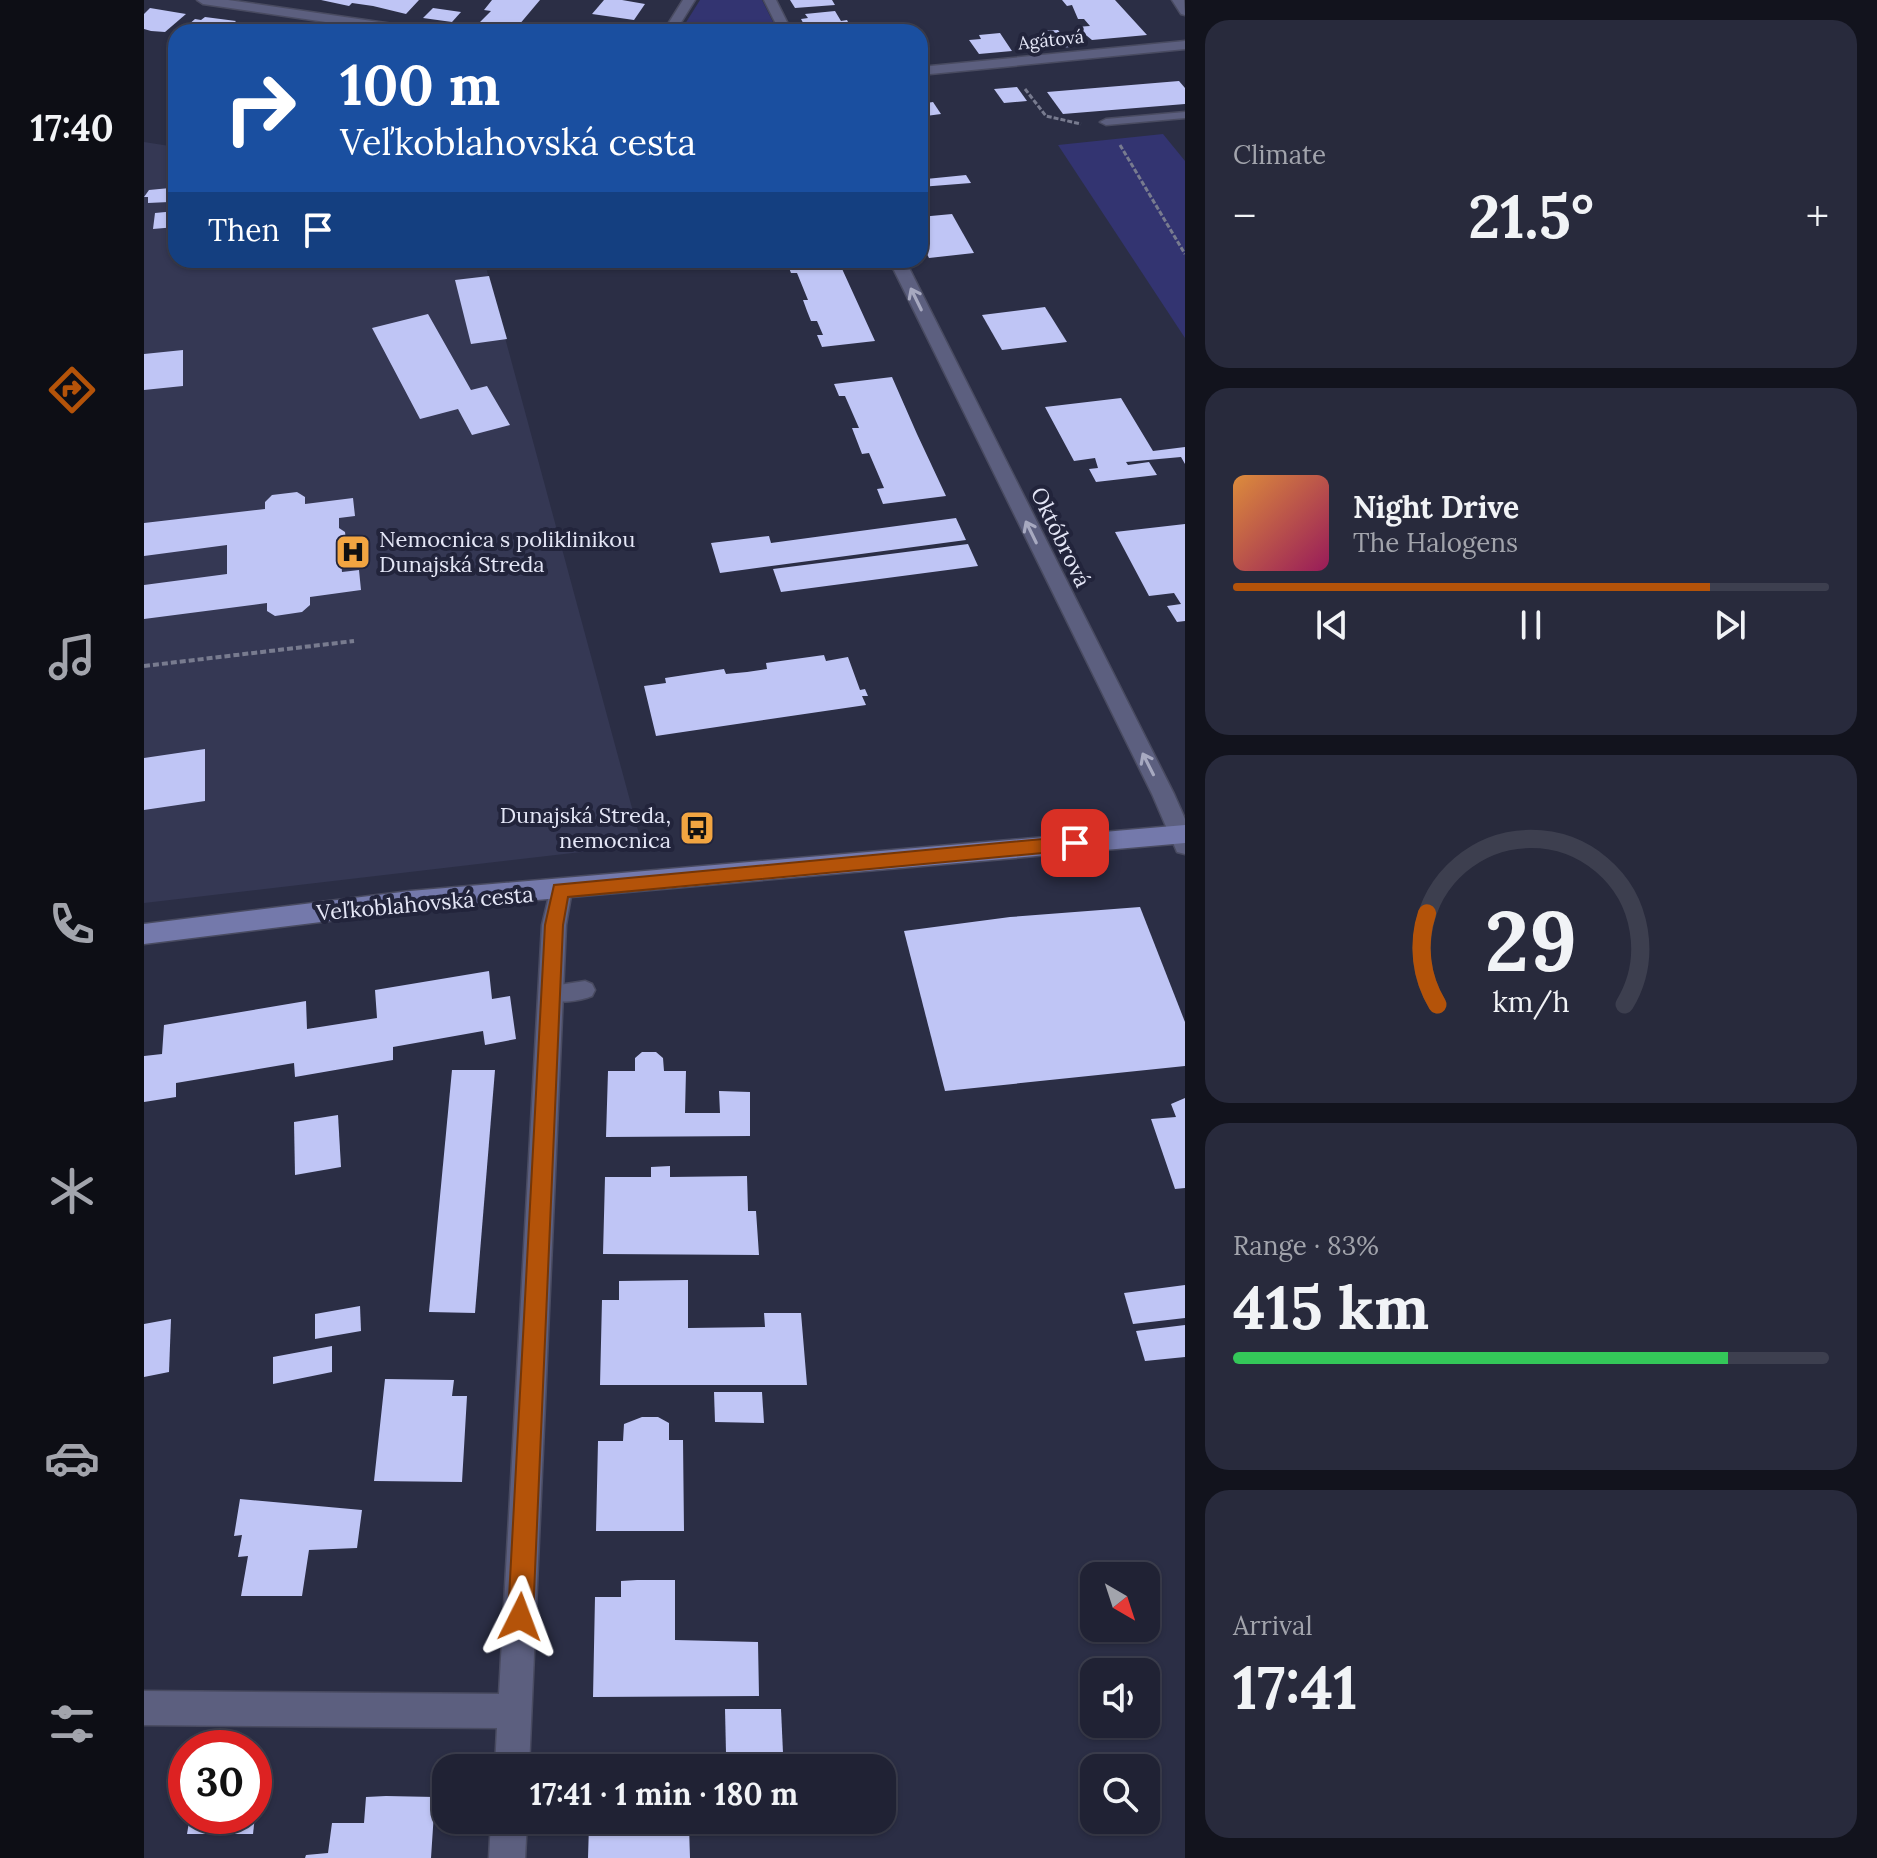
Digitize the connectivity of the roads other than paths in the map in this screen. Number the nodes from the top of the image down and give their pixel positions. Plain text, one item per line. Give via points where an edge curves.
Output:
1 (203, 0) edge
2 (290, 0) edge
3 (689, 0) edge
4 (770, 0) edge
5 (1178, 0) edge
6 (278, 11) junction
7 (1185, 11) edge
8 (366, 24) edge
9 (674, 24) edge
10 (782, 24) edge
11 (1185, 45) edge
12 (928, 70) edge
13 (1185, 115) edge
14 (1106, 122) road end
15 (901, 268) edge
16 (1184, 838) edge
17 (560, 890) junction
18 (144, 934) edge
19 (585, 990) dead end
20 (553, 993) junction
21 (144, 1708) edge
22 (515, 1711) junction
23 (513, 1754) edge
24 (508, 1834) edge
25 (507, 1858) edge

1 - 6 street
2 - 6 street
3 - 9 street
4 - 10 street
5 - 7 street
6 - 8 street
11 - 12 street, Agátová
13 - 14 lane
16 -> 15 street, Októbrová
16 - 17 main road, Veľkoblahovská cesta
17 - 18 main road, Veľkoblahovská cesta via 410,901
17 - 20 street
19 - 20 lane
20 - 22 street
21 - 22 street
22 - 23 street
24 - 25 street

